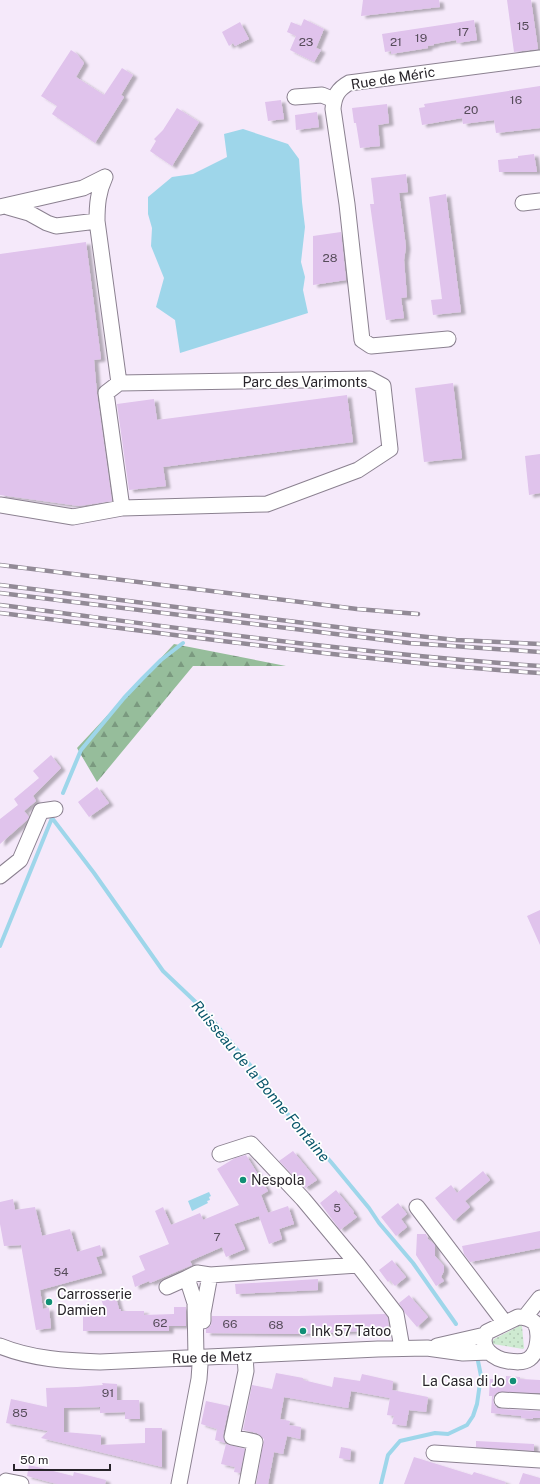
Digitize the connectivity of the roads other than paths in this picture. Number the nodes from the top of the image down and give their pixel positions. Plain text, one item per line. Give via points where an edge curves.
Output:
1 (540, 58) edge
2 (295, 97) dead end
3 (334, 100) junction
4 (540, 201) edge
5 (523, 203) dead end
6 (3, 207) edge
7 (97, 221) junction
8 (448, 339) dead end
9 (119, 383) junction
10 (0, 505) edge
11 (122, 508) junction
12 (54, 809) dead end
13 (0, 876) edge
14 (220, 1154) dead end
15 (417, 1207) dead end
16 (358, 1265) junction
17 (210, 1275) junction
18 (187, 1278) junction
19 (167, 1287) dead end
20 (540, 1298) edge
21 (525, 1317) junction
22 (505, 1323) junction
23 (539, 1330) edge
24 (485, 1334) junction
25 (0, 1346) edge
26 (402, 1348) junction
27 (427, 1348) junction
28 (489, 1352) junction
29 (245, 1356) junction
30 (200, 1357) junction
31 (534, 1361) edge
32 (502, 1400) dead end
33 (540, 1402) edge
34 (434, 1453) dead end
35 (540, 1460) edge
36 (5, 1484) edge
37 (21, 1484) edge
38 (179, 1484) edge
39 (247, 1484) edge

1 - 3 street, Rue de Méric via 349,83 342,87
2 - 3 street via 322,95
3 - 8 street, Rue de Méric via 333,109 347,204 362,340 371,346
4 - 5 street
6 - 7 street via 29,213 56,226
6 - 7 street via 83,188 105,177 100,186 97,202
7 - 9 street
9 - 11 street via 106,393
9 - 11 street, Parc des Varimonts via 370,379 383,386 390,449 358,470 267,504
10 - 11 street via 73,518
12 - 13 street via 41,811 20,860
14 - 16 street via 251,1144 303,1199
15 - 22 street
16 - 17 street
16 - 26 street via 396,1314
17 - 18 street via 197,1274
17 - 30 street via 203,1313
18 - 19 street
18 - 30 street via 195,1303
20 - 21 street
21 - 22 street via 518,1316
21 - 23 street via 535,1322
22 - 24 street
23 - 31 street
24 - 27 street, Rue de Metz
24 - 28 street via 485,1344
25 - 30 street, Rue de Metz via 50,1359 78,1361
26 - 27 street, Rue de Metz
26 - 29 street, Rue de Metz
27 - 28 street, Rue de Metz via 463,1353
28 - 31 street via 495,1357 509,1361
29 - 30 street, Rue de Metz
29 - 39 street via 246,1371 232,1437 255,1442
30 - 38 street via 199,1379
32 - 33 street
34 - 35 street
36 - 37 street via 6,1481

